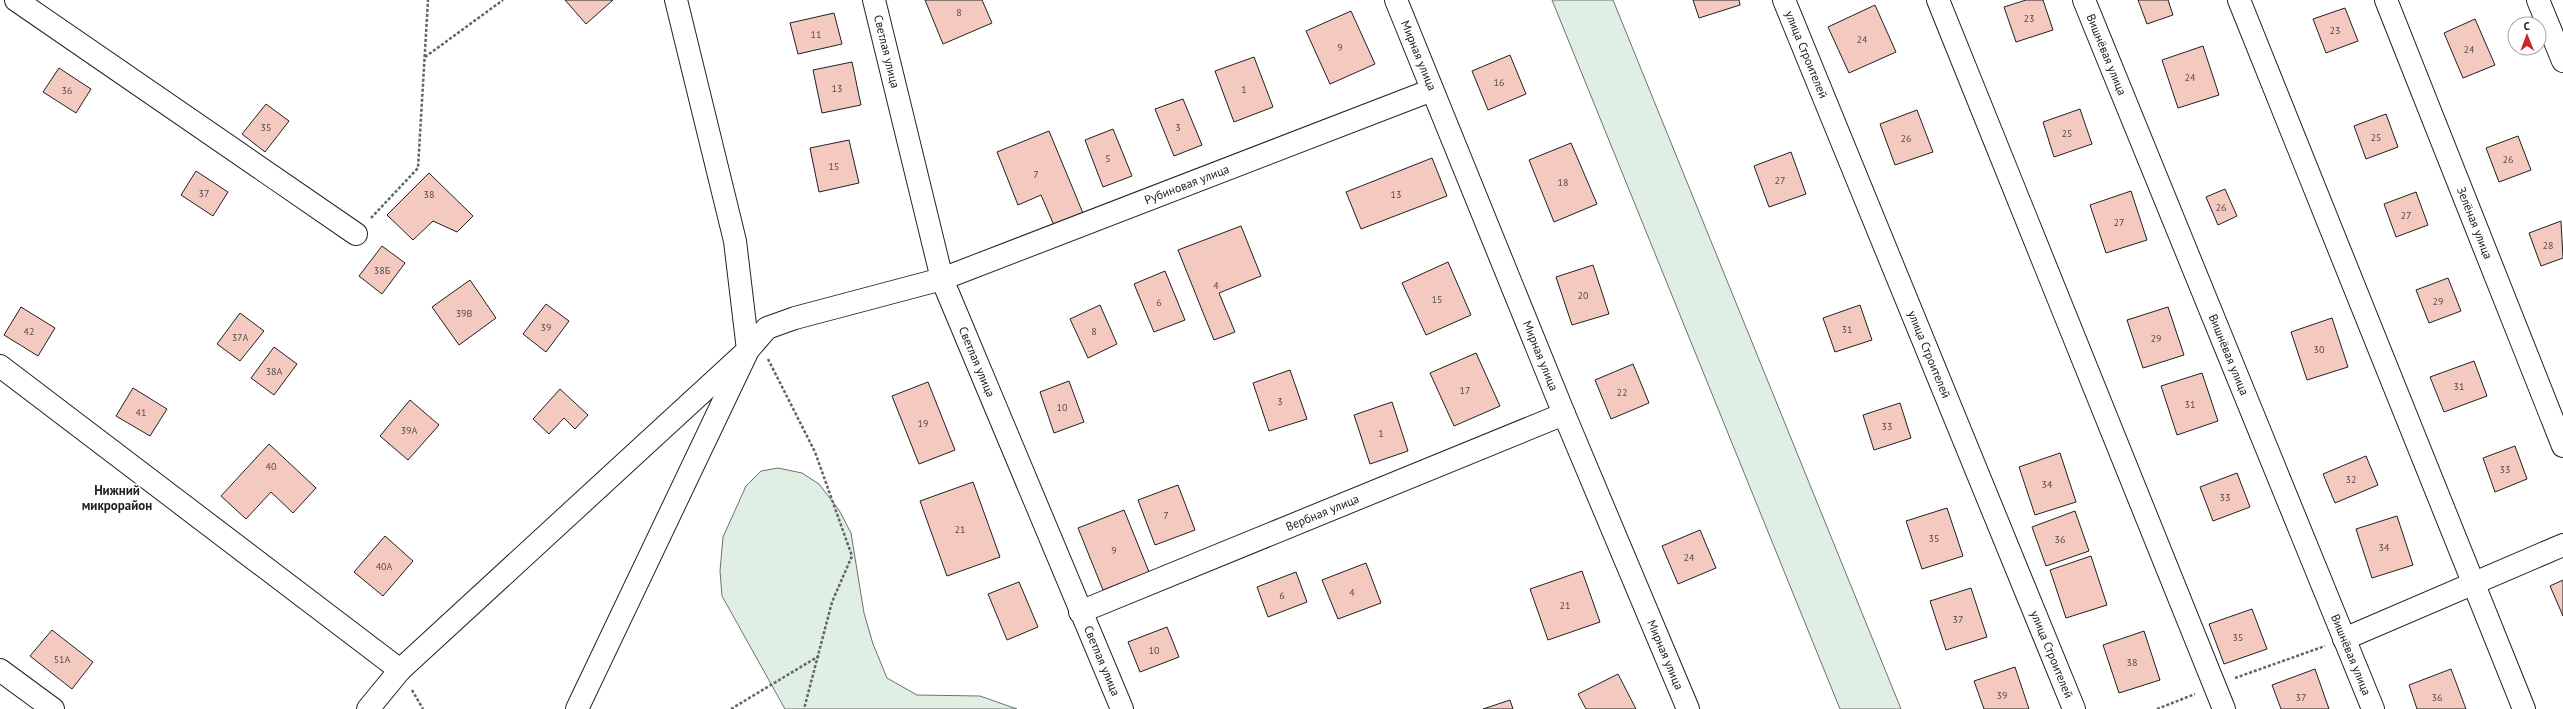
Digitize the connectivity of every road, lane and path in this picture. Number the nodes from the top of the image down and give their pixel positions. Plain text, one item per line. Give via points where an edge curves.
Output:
1 (16, 0) edge
2 (428, 0) edge
3 (503, 0) edge
4 (676, 0) edge
5 (874, 0) edge
6 (1396, 0) edge
7 (1784, 0) edge
8 (1938, 0) edge
9 (2084, 0) edge
10 (2239, 0) edge
11 (2386, 0) edge
12 (2538, 0) edge
13 (425, 57) junction
14 (2563, 61) edge
15 (1432, 90) junction
16 (356, 234) joint
17 (942, 279) junction
18 (752, 345) junction
19 (0, 366) edge
20 (1564, 414) junction
21 (2563, 446) edge
22 (2563, 545) edge
23 (2473, 583) junction
24 (1080, 612) junction
25 (2344, 639) junction
26 (818, 656) junction
27 (0, 670) edge
28 (400, 670) junction
29 (2215, 686) junction
30 (53, 709) edge
31 (368, 709) edge
32 (577, 709) edge
33 (731, 709) edge
34 (804, 709) edge
35 (1122, 709) edge
36 (1688, 709) edge
37 (2074, 709) edge
38 (2157, 709) edge
39 (2224, 709) edge
40 (2374, 709) edge
41 (2524, 709) edge

1 - 16 street
2 - 13 path
3 - 13 path
4 - 18 street via 735,240
5 - 17 street, Светлая улица
6 - 15 street, Мирная улица
7 - 37 street, улица Строителей
8 - 29 street
9 - 25 street, Вишнёвая улица
10 - 23 street
11 - 21 street, Зелёная улица
12 - 14 street
13 - 16 path via 418,168
15 - 17 street, Рубиновая улица
15 - 20 street, Мирная улица
17 - 18 street, Рубиновая улица via 795,318 767,328
17 - 24 street, Светлая улица
18 - 26 path via 783,386 815,452 852,556 832,602
18 - 28 street, Рубиновая улица
18 - 32 street
19 - 28 street
20 - 24 street, Вербная улица
20 - 36 street, Мирная улица
22 - 23 street
23 - 25 street
23 - 41 street
24 - 35 street, Светлая улица
25 - 29 path
25 - 40 street, Вишнёвая улица
26 - 33 path
26 - 34 path
27 - 30 street
28 - 31 street, Рубиновая улица
29 - 38 path
29 - 39 street

